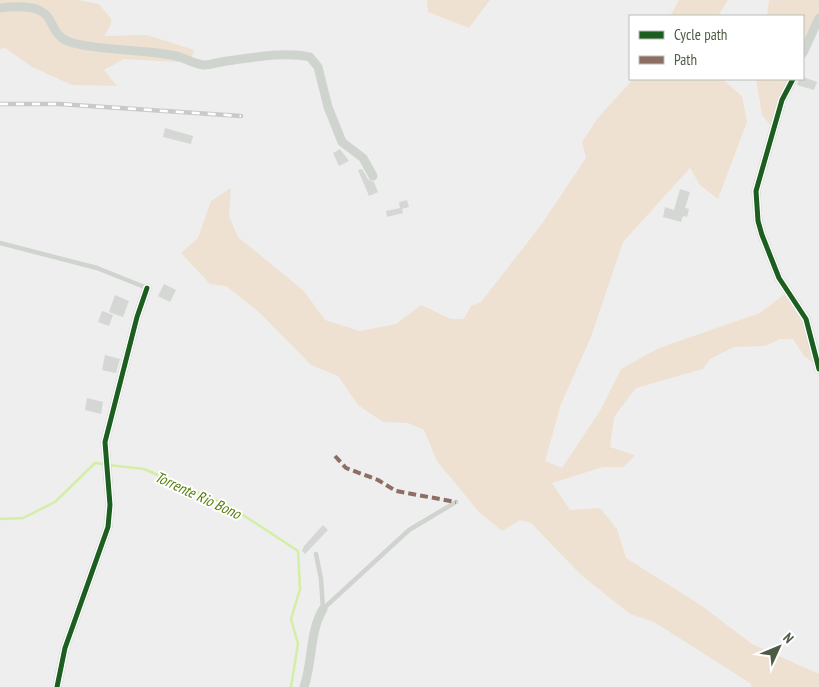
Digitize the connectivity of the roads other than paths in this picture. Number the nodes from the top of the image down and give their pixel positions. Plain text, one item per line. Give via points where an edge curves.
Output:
1 (0, 8) edge
2 (819, 18) edge
3 (804, 51) edge
4 (792, 80) edge
5 (373, 176) dead end
6 (0, 243) edge
7 (147, 288) joint
8 (819, 369) edge
9 (456, 502) dead end
10 (316, 554) dead end
11 (323, 609) junction
12 (57, 687) edge
13 (304, 687) edge

1 - 5 street via 18,2 38,3 49,10 60,35 71,42 172,55 203,65 256,56 310,57 318,67 328,107 342,142 363,158
2 - 3 street
4 - 8 street via 782,100 756,201 762,235 780,278 806,319
6 - 7 lane via 97,268
7 - 12 street via 104,450 110,505 108,526 65,648
9 - 11 lane via 409,530
10 - 11 lane
11 - 13 street via 313,632 309,674

